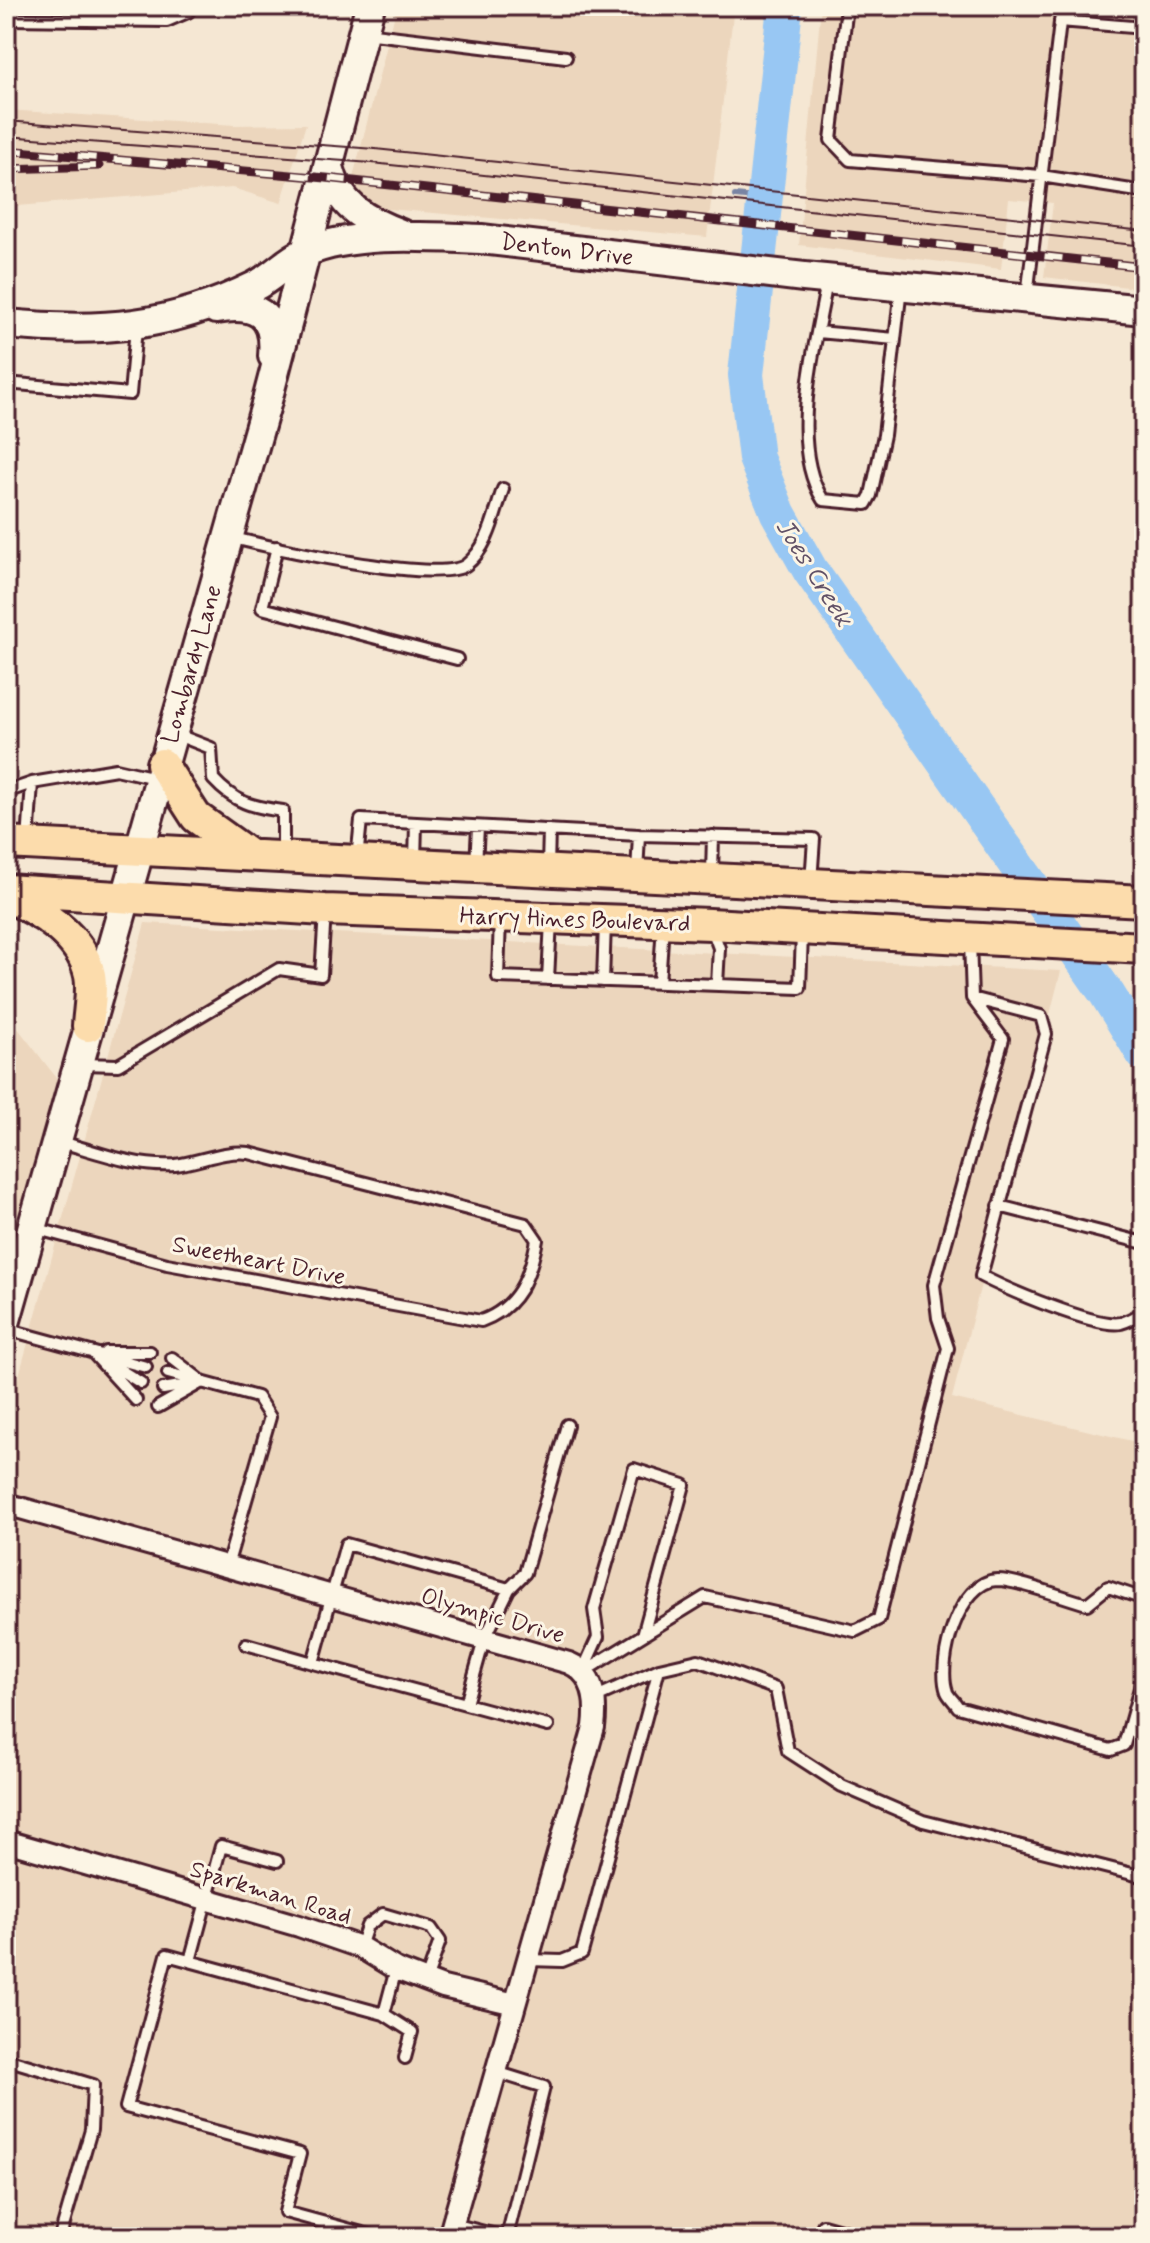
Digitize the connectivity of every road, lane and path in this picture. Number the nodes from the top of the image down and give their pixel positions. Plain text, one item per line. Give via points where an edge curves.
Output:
1 (193, 6) edge
2 (847, 6) edge
3 (1062, 6) edge
4 (6, 19) edge
5 (366, 20) edge
6 (1060, 21) junction
7 (1144, 28) edge
8 (566, 57) dead end
9 (329, 167) junction
10 (1041, 176) junction
11 (1144, 192) edge
12 (409, 238) junction
13 (305, 252) junction
14 (815, 278) junction
15 (902, 286) junction
16 (1027, 298) junction
17 (1144, 310) edge
18 (199, 312) junction
19 (6, 324) edge
20 (136, 326) junction
21 (818, 332) junction
22 (895, 339) junction
23 (6, 383) edge
24 (267, 401) junction
25 (503, 489) dead end
26 (228, 537) junction
27 (277, 547) junction
28 (457, 659) dead end
29 (171, 732) junction
30 (160, 772) junction
31 (32, 783) junction
32 (6, 792) edge
33 (416, 823) junction
34 (478, 827) junction
35 (549, 830) junction
36 (639, 835) junction
37 (713, 836) junction
38 (17, 844) edge
39 (138, 851) junction
40 (250, 856) junction
41 (283, 858) junction
42 (357, 861) junction
43 (415, 864) junction
44 (476, 869) junction
45 (547, 872) junction
46 (637, 875) junction
47 (712, 879) junction
48 (810, 884) junction
49 (6, 890) edge
50 (972, 892) junction
51 (6, 896) edge
52 (124, 898) junction
53 (1144, 901) edge
54 (325, 910) junction
55 (500, 917) junction
56 (551, 918) junction
57 (605, 921) junction
58 (663, 923) junction
59 (710, 924) junction
60 (803, 930) junction
61 (970, 939) junction
62 (1141, 948) edge
63 (548, 979) junction
64 (603, 981) junction
65 (659, 983) junction
66 (717, 985) junction
67 (972, 998) junction
68 (88, 1026) junction
69 (78, 1064) junction
70 (56, 1140) junction
71 (999, 1206) junction
72 (32, 1228) junction
73 (1144, 1243) edge
74 (1144, 1312) edge
75 (6, 1320) edge
76 (6, 1329) edge
77 (92, 1352) junction
78 (150, 1352) dead end
79 (172, 1358) dead end
80 (146, 1367) dead end
81 (168, 1373) dead end
82 (202, 1382) junction
83 (141, 1383) dead end
84 (163, 1389) dead end
85 (136, 1400) dead end
86 (158, 1407) dead end
87 (567, 1425) dead end
88 (6, 1504) edge
89 (227, 1566) junction
90 (509, 1589) junction
91 (332, 1596) junction
92 (1144, 1599) edge
93 (643, 1635) junction
94 (484, 1640) junction
95 (246, 1644) dead end
96 (1144, 1661) edge
97 (313, 1663) junction
98 (659, 1669) junction
99 (583, 1672) junction
100 (1142, 1689) edge
101 (594, 1698) junction
102 (466, 1704) junction
103 (548, 1726) dead end
104 (6, 1841) edge
105 (277, 1861) dead end
106 (1144, 1877) edge
107 (207, 1899) junction
108 (360, 1947) junction
109 (528, 1960) junction
110 (190, 1961) junction
111 (396, 1969) junction
112 (426, 1980) junction
113 (515, 2004) junction
114 (384, 2014) junction
115 (405, 2058) dead end
116 (6, 2059) edge
117 (496, 2072) junction
118 (823, 2225) dead end
119 (451, 2230) edge
120 (60, 2237) edge
121 (377, 2237) edge
122 (506, 2237) edge
123 (866, 2237) edge

1 - 4 lane via 167,21
2 - 10 lane via 831,140 850,160
3 - 6 lane
5 - 8 lane
5 - 9 main road, Lombardy Lane
6 - 7 lane
6 - 10 lane
9 - 12 main road via 332,182 356,214
9 - 13 main road, Lombardy Lane
10 - 11 lane
10 - 16 lane
12 - 13 main road, Denton Drive
12 - 14 main road, Denton Drive via 481,239
13 - 18 main road, Denton Drive via 259,284
13 - 24 main road, Lombardy Lane
14 - 15 main road, Denton Drive
14 - 21 lane
15 - 16 main road, Denton Drive
15 - 22 lane
16 - 17 main road, Denton Drive
18 - 20 main road, Denton Drive
18 - 24 main road via 250,307 271,325 274,351
19 - 20 main road, Denton Drive
20 - 23 lane via 130,394
21 - 22 lane
21 - 22 lane via 806,456 812,484 823,500 842,504 866,504 871,495
24 - 26 main road, Lombardy Lane
25 - 27 lane via 482,548 464,567 446,572 388,568
26 - 27 lane
26 - 29 main road, Lombardy Lane
27 - 28 lane via 262,608
29 - 30 main road, Lombardy Lane
29 - 41 lane via 211,748 213,779 230,798 283,811
30 - 31 lane via 116,769
30 - 39 main road, Lombardy Lane
30 - 40 main road via 196,817
31 - 32 lane
31 - 38 lane
33 - 34 lane
33 - 42 lane via 361,820
33 - 43 lane
34 - 35 lane
34 - 44 lane
35 - 36 lane
35 - 45 lane
36 - 37 lane
36 - 46 lane
37 - 47 lane
37 - 48 lane via 814,839
38 - 39 main road, Harry Hines Boulevard
39 - 40 main road, Harry Hines Boulevard
39 - 52 main road, Lombardy Lane
40 - 41 main road, Harry Hines Boulevard
41 - 42 main road, Harry Hines Boulevard
42 - 43 main road, Harry Hines Boulevard
43 - 44 main road, Harry Hines Boulevard
44 - 45 main road, Harry Hines Boulevard
45 - 46 main road, Harry Hines Boulevard
46 - 47 main road, Harry Hines Boulevard
47 - 48 main road, Harry Hines Boulevard
47 - 59 main road
48 - 50 main road, Harry Hines Boulevard
49 - 52 main road, Harry Hines Boulevard
50 - 53 main road, Harry Hines Boulevard
50 - 61 main road
51 - 68 main road via 60,929 81,953 90,976
52 - 54 main road, Harry Hines Boulevard
52 - 68 main road, Lombardy Lane
54 - 55 main road, Harry Hines Boulevard
54 - 69 lane via 321,975 279,969 118,1065
55 - 56 main road, Harry Hines Boulevard
55 - 63 lane via 498,977
56 - 57 main road, Harry Hines Boulevard
56 - 63 lane
57 - 58 main road, Harry Hines Boulevard
57 - 64 lane
58 - 59 main road, Harry Hines Boulevard
58 - 65 lane
59 - 60 main road, Harry Hines Boulevard
59 - 66 lane via 719,948
60 - 61 main road, Harry Hines Boulevard
60 - 66 lane via 800,988
61 - 62 main road, Harry Hines Boulevard
61 - 67 lane
63 - 64 lane
64 - 65 lane
65 - 66 lane
67 - 71 lane via 1041,1016 1046,1034
67 - 93 lane via 1003,1039 934,1285 948,1348 879,1619 855,1631 705,1597
68 - 69 main road, Lombardy Lane
69 - 70 main road, Lombardy Lane
70 - 72 main road, Lombardy Lane
70 - 72 lane, Sweetheart Drive via 151,1165 194,1162 231,1151 249,1153 526,1224 537,1240 524,1287 498,1315 481,1321 167,1264
71 - 73 lane
71 - 74 lane via 981,1276 1093,1319 1120,1323
72 - 75 main road, Lombardy Lane
76 - 77 lane
77 - 78 lane
77 - 80 lane
77 - 83 lane
77 - 85 lane
79 - 82 lane
81 - 82 lane
82 - 84 lane
82 - 86 lane
82 - 89 lane via 257,1397 270,1417
87 - 90 lane via 525,1573
88 - 89 street, Olympic Drive
89 - 91 street, Olympic Drive
90 - 91 lane via 346,1544
90 - 94 lane
91 - 94 street, Olympic Drive
91 - 97 lane
92 - 100 lane via 1108,1587 1087,1604 997,1580 977,1587 962,1603 944,1663 947,1693 958,1707 1096,1749 1124,1745
93 - 99 lane
93 - 99 lane via 684,1485 634,1469 594,1609 598,1637
94 - 99 street, Olympic Drive via 569,1663
94 - 102 lane
95 - 97 lane
96 - 100 lane
97 - 102 lane
98 - 101 lane
98 - 106 lane via 698,1660 776,1689 788,1751 842,1786 923,1821
98 - 109 lane via 582,1953 562,1961
99 - 101 street, Olympic Drive
101 - 109 street, Olympic Drive via 594,1727
102 - 103 lane
104 - 107 street, Sparkman Road
105 - 107 lane via 221,1846
107 - 108 street, Sparkman Road
107 - 110 lane
108 - 111 street, Sparkman Road
108 - 112 lane via 367,1926 383,1914 431,1928 440,1941
109 - 113 street, Olympic Drive
110 - 114 lane
110 - 121 lane via 167,1955 126,2107 300,2154 285,2212
111 - 112 street, Sparkman Road
111 - 114 lane
112 - 113 street, Sparkman Road
113 - 117 street, Olympic Drive
114 - 115 lane via 412,2032
116 - 120 lane via 93,2085 91,2130
117 - 119 street, Olympic Drive
117 - 122 lane via 544,2087
118 - 123 lane
119 - 122 lane

